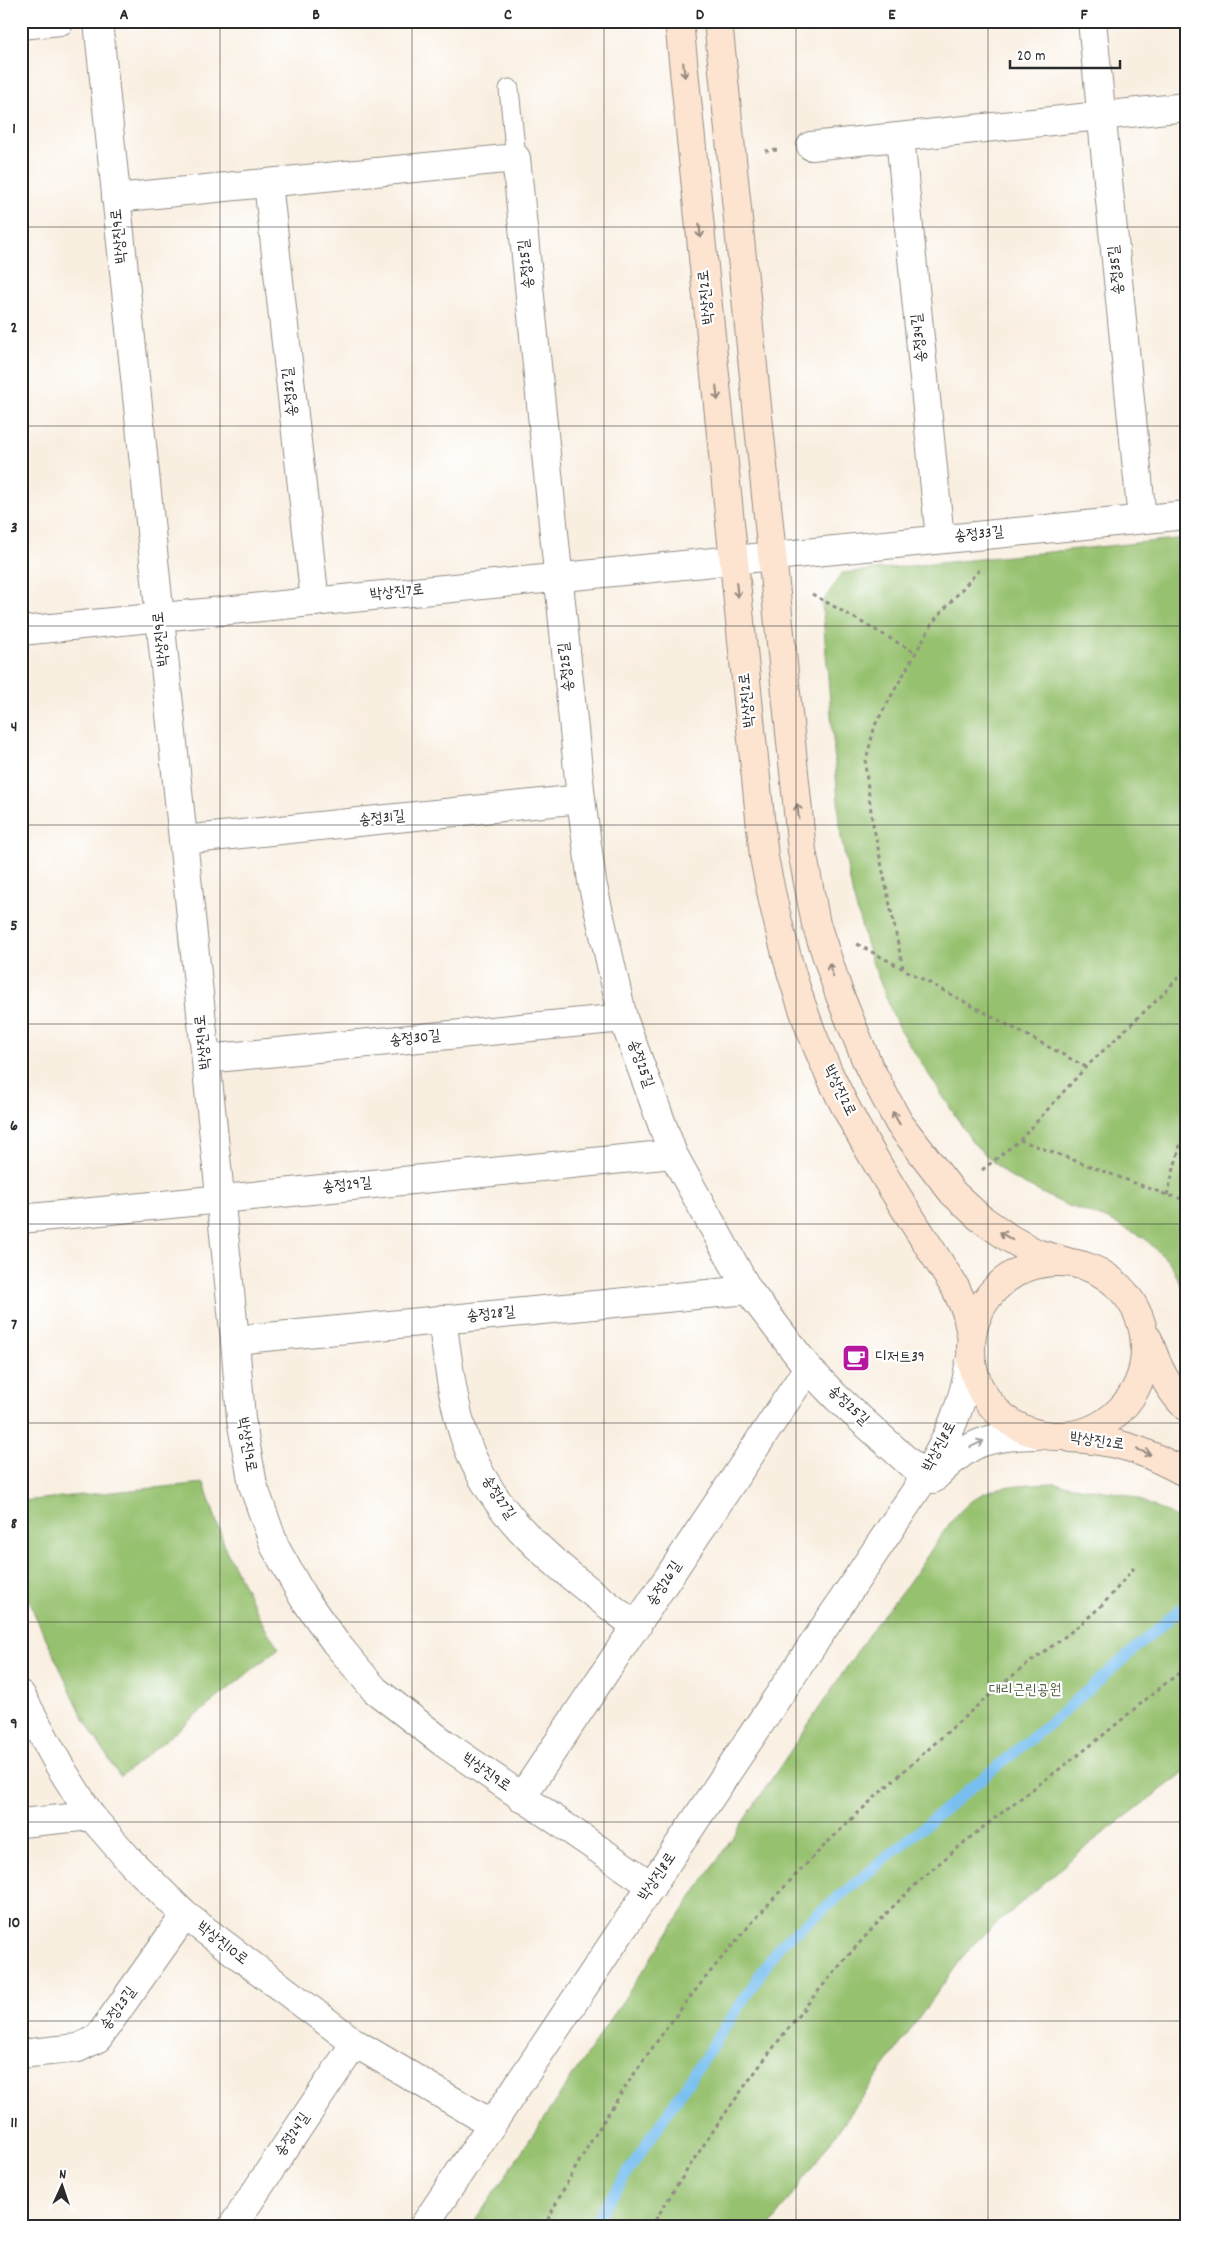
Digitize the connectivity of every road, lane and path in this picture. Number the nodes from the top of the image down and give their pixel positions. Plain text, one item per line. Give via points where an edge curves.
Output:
1 (60, 21) edge
2 (98, 21) edge
3 (679, 21) edge
4 (718, 21) edge
5 (1092, 21) edge
6 (21, 25) edge
7 (509, 89) dead end
8 (1186, 107) edge
9 (1101, 116) junction
10 (900, 137) junction
11 (811, 146) dead end
12 (516, 158) junction
13 (268, 183) junction
14 (116, 198) junction
15 (1186, 514) edge
16 (1142, 519) junction
17 (940, 539) junction
18 (772, 556) junction
19 (734, 560) junction
20 (989, 568) dead end
21 (558, 577) junction
22 (812, 594) dead end
23 (315, 602) junction
24 (160, 617) junction
25 (21, 631) edge
26 (916, 653) junction
27 (580, 799) junction
28 (183, 840) junction
29 (851, 940) dead end
30 (903, 968) junction
31 (1186, 969) edge
32 (623, 1018) junction
33 (206, 1060) junction
34 (1086, 1067) junction
35 (1186, 1123) edge
36 (1020, 1140) junction
37 (673, 1154) junction
38 (982, 1170) dead end
39 (1167, 1195) junction
40 (221, 1199) junction
41 (1186, 1200) edge
42 (21, 1219) edge
43 (1067, 1262) junction
44 (748, 1290) junction
45 (442, 1320) junction
46 (1143, 1326) junction
47 (235, 1340) junction
48 (970, 1347) junction
49 (808, 1368) junction
50 (1186, 1407) edge
51 (1049, 1436) junction
52 (1186, 1473) edge
53 (925, 1477) junction
54 (893, 1526) junction
55 (1136, 1565) dead end
56 (637, 1627) junction
57 (1186, 1668) edge
58 (21, 1695) edge
59 (521, 1798) junction
60 (92, 1816) junction
61 (21, 1823) edge
62 (652, 1886) junction
63 (185, 1915) junction
64 (355, 2042) junction
65 (21, 2054) edge
66 (492, 2124) junction
67 (232, 2227) edge
68 (423, 2227) edge
69 (544, 2227) edge
70 (651, 2227) edge

1 - 6 street
2 - 14 street, 박상진9로
3 -> 19 street, 박상진2로
4 - 18 street, 박상진2로
5 - 9 street, 송정35길
7 - 12 lane
8 - 9 street
9 - 10 street
9 - 16 street, 송정35길
10 - 11 street
10 - 17 street, 송정34길
12 - 13 street
12 - 21 street, 송정25길
13 - 14 street
13 - 23 street, 송정32길
14 - 24 street, 박상진9로
15 - 16 street, 송정33길
16 - 17 street, 송정33길
17 - 18 street, 송정33길
18 - 19 street, 박상진7로
43 -> 18 street, 박상진2로 via 1036,1253 1009,1238 953,1193 899,1123 869,1067 840,996 816,924 802,851
19 - 21 street, 박상진7로
19 -> 48 street, 박상진2로 via 764,857 779,933 804,1009 834,1084 866,1143 956,1289 966,1311
20 - 26 path via 979,570 967,582 933,622
21 - 23 street, 박상진7로
21 - 27 street, 송정25길
22 - 26 path
23 - 24 street, 박상진7로
24 - 25 street, 박상진7로
24 - 28 street, 박상진9로
26 - 30 path via 875,725 865,764 872,819
27 - 28 street, 송정31길
27 - 32 street, 송정25길 via 592,882
28 - 33 street, 박상진9로
29 - 30 path
30 - 34 path
31 - 34 path
32 - 33 street, 송정30길
32 - 37 street, 송정25길
33 - 40 street, 박상진9로
34 - 36 path
35 - 39 path
36 - 38 path
36 - 39 path
37 - 40 street, 송정29길
37 - 44 street, 송정25길
39 - 41 path
40 - 42 street, 송정29길
40 - 47 street, 박상진9로
43 - 46 street, 박상진2로 via 1092,1268 1114,1282 1132,1302
43 - 48 street, 박상진2로 via 1040,1263 1015,1272 995,1288 979,1309
44 - 45 street, 송정28길
44 - 49 street, 송정25길
45 - 47 street, 송정28길
45 - 56 street, 송정27길 via 454,1400 465,1440 485,1480 512,1521 534,1545
46 - 50 street, 박상진2로 via 1159,1370
46 - 51 street, 박상진2로 via 1146,1352 1141,1377 1129,1400 1111,1420 1088,1432
47 - 59 street, 박상진9로 via 241,1419 253,1485 276,1547 303,1597 375,1690
48 - 51 street, 박상진2로 via 978,1386 992,1407 1012,1424
48 - 53 street, 박상진8로 via 966,1388 957,1415
49 - 53 street, 송정25길
49 - 56 street, 송정26길
51 -> 52 street, 박상진2로 via 1125,1445
54 -> 51 street, 박상진8로 via 954,1457 977,1442 1003,1435
53 - 54 street, 박상진8로
54 - 62 street, 박상진8로
55 - 69 path via 1092,1614 902,1772 743,1930 686,2000 624,2090
56 - 59 street, 송정26길
57 - 70 path via 1083,1751 986,1823 888,1913 825,1983 750,2080 687,2169
58 - 60 street, 박상진10로 via 59,1765
59 - 62 street, 박상진9로
60 - 61 street
60 - 63 street, 박상진10로 via 131,1862
62 - 66 street, 박상진8로
63 - 64 street, 박상진10로
63 - 65 street, 송정23길 via 98,2038 78,2048
64 - 66 street, 박상진10로
64 - 67 street, 송정24길
66 - 68 street, 박상진8로

